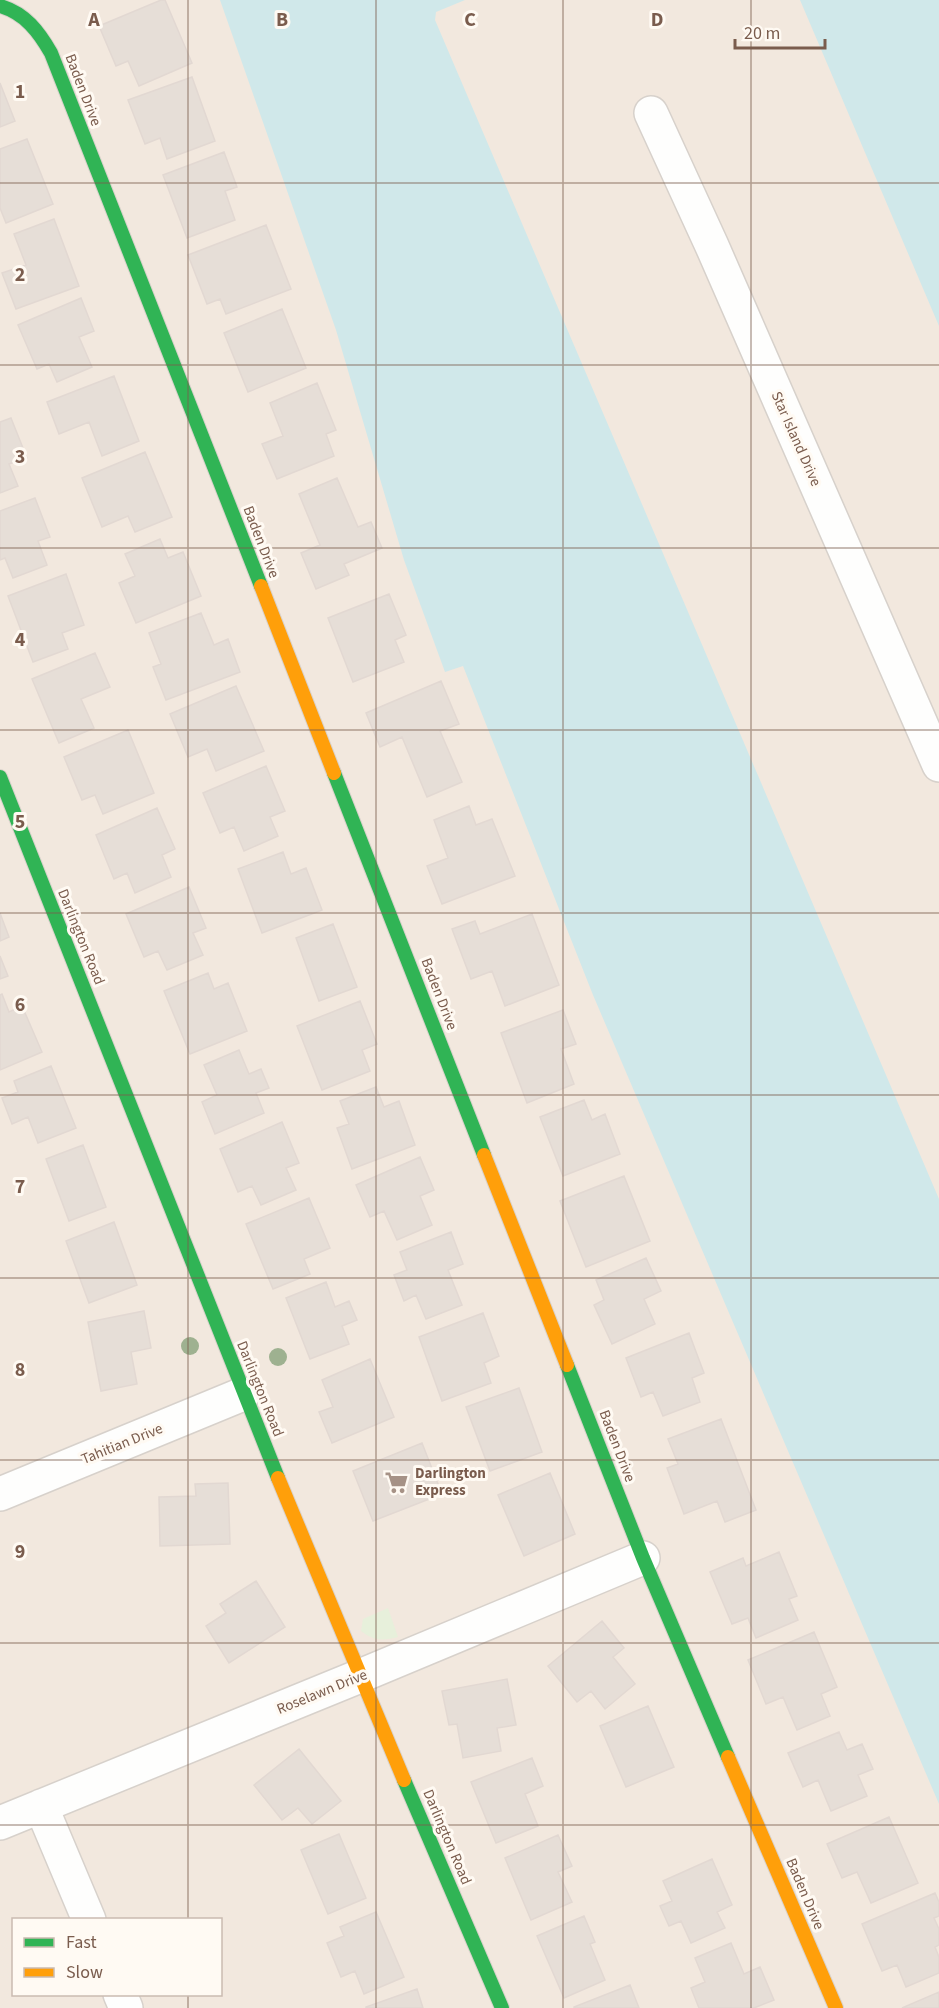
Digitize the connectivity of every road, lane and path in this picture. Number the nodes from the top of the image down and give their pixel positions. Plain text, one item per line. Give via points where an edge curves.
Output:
1 (0, 6) edge
2 (651, 113) dead end
3 (939, 765) edge
4 (0, 777) edge
5 (243, 1394) junction
6 (0, 1494) edge
7 (643, 1558) junction
8 (360, 1676) junction
9 (41, 1806) junction
10 (0, 1823) edge
11 (88, 1918) edge
12 (502, 2008) edge
13 (836, 2008) edge

1 - 7 street, Baden Drive via 32,25 51,53
2 - 3 street, Star Island Drive
4 - 5 street, Darlington Road
5 - 6 street, Tahitian Drive
5 - 8 street, Darlington Road
7 - 8 street, Roselawn Drive
7 - 13 street, Baden Drive
8 - 9 street, Roselawn Drive
8 - 12 street, Darlington Road
9 - 10 street, Roselawn Drive
9 - 11 street

